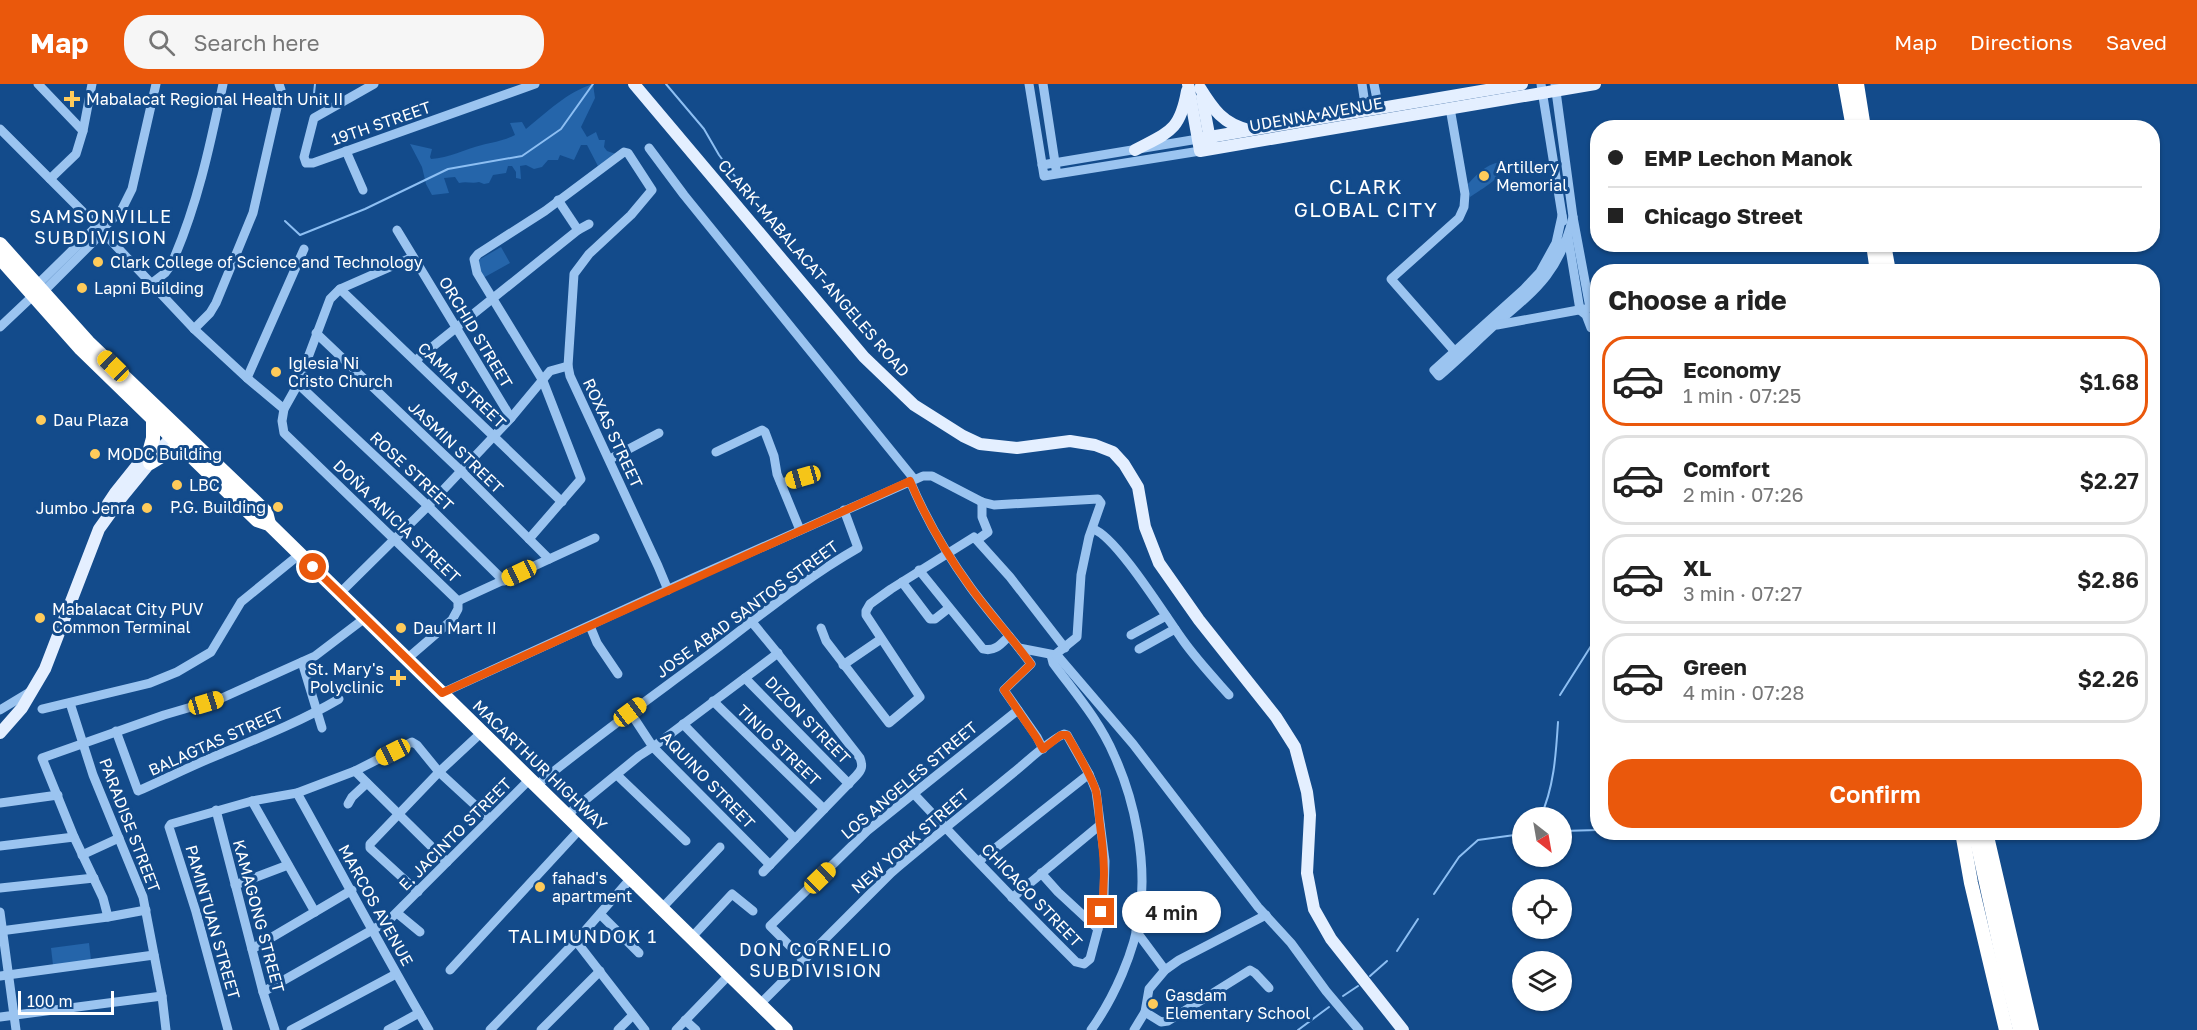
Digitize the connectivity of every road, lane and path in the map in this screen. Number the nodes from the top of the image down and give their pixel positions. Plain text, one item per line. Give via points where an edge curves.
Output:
1 (38, 84) edge
2 (92, 84) edge
3 (156, 84) edge
4 (223, 84) edge
5 (279, 84) edge
6 (374, 84) edge
7 (535, 84) edge
8 (634, 84) edge
9 (1029, 84) edge
10 (1043, 84) edge
11 (1362, 84) edge
12 (1374, 84) edge
13 (1522, 84) edge
14 (1595, 84) edge
15 (1845, 84) edge
16 (1857, 84) edge
17 (1194, 85) edge
18 (1555, 87) edge
19 (1541, 88) edge
20 (1450, 108) junction
21 (1379, 109) junction
22 (1366, 111) junction
23 (1852, 120) edge
24 (1863, 120) edge
25 (0, 129) edge
26 (1253, 130) junction
27 (83, 131) junction
28 (1205, 144) junction
29 (649, 148) dead end
30 (1135, 150) junction
31 (346, 151) junction
32 (1055, 163) junction
33 (1042, 165) junction
34 (1056, 174) junction
35 (50, 178) junction
36 (363, 190) dead end
37 (558, 200) junction
38 (1562, 216) junction
39 (1573, 217) junction
40 (589, 224) dead end
41 (100, 229) junction
42 (578, 230) junction
43 (397, 231) dead end
44 (1568, 237) junction
45 (0, 244) edge
46 (304, 249) dead end
47 (414, 257) junction
48 (0, 258) edge
49 (1544, 274) junction
50 (152, 283) junction
51 (340, 289) junction
52 (38, 290) junction
53 (494, 299) junction
54 (1585, 311) junction
55 (1495, 325) junction
56 (1590, 325) edge
57 (0, 327) edge
58 (457, 328) junction
59 (194, 329) junction
60 (316, 333) junction
61 (1457, 354) junction
62 (416, 360) junction
63 (568, 366) junction
64 (247, 378) junction
65 (543, 381) junction
66 (298, 384) junction
67 (284, 409) junction
68 (511, 418) junction
69 (153, 420) junction
70 (172, 430) junction
71 (659, 433) dead end
72 (493, 436) junction
73 (185, 450) junction
74 (716, 452) dead end
75 (150, 456) junction
76 (610, 459) junction
77 (460, 470) junction
78 (803, 477) dead end
79 (912, 480) junction
80 (781, 483) junction
81 (562, 502) junction
82 (982, 502) junction
83 (428, 506) junction
84 (844, 510) junction
85 (269, 524) junction
86 (1093, 529) junction
87 (800, 530) junction
88 (595, 538) dead end
89 (530, 539) junction
90 (395, 540) junction
91 (977, 540) junction
92 (948, 553) junction
93 (300, 554) junction
94 (549, 559) junction
95 (919, 570) junction
96 (504, 580) junction
97 (902, 582) junction
98 (668, 590) junction
99 (340, 592) junction
100 (458, 602) junction
101 (949, 608) junction
102 (1166, 616) junction
103 (365, 618) junction
104 (751, 621) junction
105 (590, 626) junction
106 (821, 628) dead end
107 (1175, 629) junction
108 (1131, 635) dead end
109 (1009, 636) junction
110 (881, 639) junction
111 (1019, 648) junction
112 (1065, 648) junction
113 (1139, 649) dead end
114 (778, 653) junction
115 (1054, 654) junction
116 (408, 658) junction
117 (302, 662) junction
118 (843, 665) junction
119 (618, 674) dead end
120 (746, 678) junction
121 (33, 690) junction
122 (442, 693) junction
123 (1229, 696) dead end
124 (339, 699) dead end
125 (713, 701) junction
126 (70, 703) junction
127 (1015, 706) junction
128 (42, 709) dead end
129 (0, 710) edge
130 (316, 712) junction
131 (630, 712) junction
132 (683, 724) junction
133 (322, 729) dead end
134 (116, 731) junction
135 (482, 732) junction
136 (0, 733) edge
137 (1061, 735) joint
138 (83, 744) junction
139 (653, 747) junction
140 (1043, 749) junction
141 (356, 771) junction
142 (439, 772) junction
143 (1089, 774) junction
144 (617, 775) junction
145 (534, 782) junction
146 (367, 783) junction
147 (849, 784) junction
148 (297, 793) junction
149 (913, 793) junction
150 (58, 795) junction
151 (252, 801) junction
152 (0, 803) edge
153 (348, 804) dead end
154 (824, 809) junction
155 (216, 810) junction
156 (400, 813) junction
157 (567, 815) junction
158 (489, 818) junction
159 (1100, 825) junction
160 (581, 828) junction
161 (946, 828) junction
162 (74, 837) junction
163 (119, 838) junction
164 (795, 839) junction
165 (1963, 840) edge
166 (1977, 840) edge
167 (1988, 840) edge
168 (686, 841) dead end
169 (0, 846) edge
170 (720, 847) dead end
171 (82, 855) junction
172 (979, 861) junction
173 (447, 862) junction
174 (288, 865) junction
175 (1041, 873) junction
176 (632, 877) junction
177 (94, 878) junction
178 (235, 885) junction
179 (0, 888) edge
180 (352, 890) junction
181 (418, 892) junction
182 (1012, 898) junction
183 (662, 908) junction
184 (146, 910) junction
185 (753, 911) dead end
186 (0, 912) edge
187 (315, 912) junction
188 (397, 913) junction
189 (600, 914) junction
190 (1266, 915) junction
191 (108, 917) junction
192 (1098, 929) junction
193 (372, 930) junction
194 (1, 931) edge
195 (1136, 931) junction
196 (420, 932) dead end
197 (692, 937) junction
198 (576, 941) junction
199 (252, 949) junction
200 (639, 953) dead end
201 (154, 955) junction
202 (805, 961) junction
203 (450, 970) dead end
204 (1165, 970) junction
205 (600, 971) junction
206 (396, 974) junction
207 (4, 975) edge
208 (730, 975) junction
209 (1269, 988) dead end
210 (263, 992) junction
211 (162, 996) junction
212 (760, 1004) junction
213 (419, 1012) junction
214 (1144, 1012) junction
215 (633, 1015) junction
216 (14, 1016) junction
217 (0, 1017) edge
218 (685, 1020) junction
219 (16, 1030) edge
220 (166, 1030) edge
221 (228, 1030) edge
222 (275, 1030) edge
223 (291, 1030) edge
224 (388, 1030) edge
225 (429, 1030) edge
226 (490, 1030) edge
227 (541, 1030) edge
228 (618, 1030) edge
229 (645, 1030) edge
230 (675, 1030) edge
231 (696, 1030) edge
232 (786, 1030) edge
233 (1091, 1030) edge
234 (1134, 1030) edge
235 (1359, 1030) edge
236 (1403, 1030) edge
237 (2006, 1030) edge
238 (2020, 1030) edge
239 (2032, 1030) edge

1 - 27 street
2 - 27 street
3 - 41 street via 132,189 121,211
4 - 50 street via 194,207 171,265
5 - 59 street via 281,90 253,213 216,303
6 - 31 street, 19TH STREET via 314,118 304,157 308,164
7 - 31 street, 19TH STREET
8 - 236 main road, CLARK-MABALACAT-ANGELES ROAD via 864,357 914,405 980,444 1017,448 1054,442 1087,443 1113,452 1124,464 1138,488 1145,528 1159,563 1295,747 1310,815 1307,873 1314,909 1331,939
9 - 33 street
10 - 32 street
11 - 22 street
12 - 21 street
13 - 21 main road, UDENNA AVENUE
14 - 18 main road, UDENNA AVENUE
15 - 23 highway
16 - 24 highway
17 - 26 main road via 1221,117
17 - 28 main road
17 - 30 main road via 1176,125
18 - 19 main road, UDENNA AVENUE
18 - 39 street
19 - 20 main road, UDENNA AVENUE
19 - 38 street
20 - 28 main road, UDENNA AVENUE
20 - 61 street via 1464,207 1459,218 1391,279
21 - 22 main road, UDENNA AVENUE
22 - 26 main road, UDENNA AVENUE
25 - 35 street
26 - 28 main road, UDENNA AVENUE
27 - 35 street via 76,154
28 - 30 street, UDENNA AVENUE
28 - 34 street, UDENNA AVENUE
29 - 79 street
30 - 32 street, UDENNA AVENUE
31 - 36 street
32 - 33 street, UDENNA AVENUE
32 - 34 street
33 - 34 street, UDENNA AVENUE via 1044,176
35 - 41 street
37 - 42 street
37 - 53 street via 474,259 477,273
37 - 63 street, ROXAS STREET via 624,152 652,188 574,274
38 - 44 street
38 - 49 street
39 - 44 street
39 - 54 street
40 - 42 street
41 - 50 street
41 - 52 street
42 - 53 street
43 - 47 street, ORCHID STREET
44 - 49 street via 1559,258
44 - 54 street
45 - 52 highway, MACARTHUR HIGHWAY
46 - 64 street
47 - 51 street
47 - 58 street, ORCHID STREET
48 - 52 highway, MACARTHUR HIGHWAY
49 - 55 street via 1530,295
49 - 61 street
50 - 59 street
51 - 60 street via 330,299
51 - 62 street, CAMIA STREET
52 - 57 street
52 - 69 highway, MACARTHUR HIGHWAY via 74,342
52 - 70 highway, MACARTHUR HIGHWAY
53 - 58 street
53 - 65 street
54 - 55 street
54 - 56 street
55 - 61 street
58 - 62 street
58 - 68 street, ORCHID STREET
59 - 64 street
60 - 66 street
60 - 77 street, JASMIN STREET
62 - 72 street, CAMIA STREET
63 - 65 street via 550,371
63 - 76 street, ROXAS STREET
64 - 67 street
65 - 68 street
65 - 81 street via 581,479
66 - 67 street
66 - 83 street, ROSE STREET
67 - 90 street, DOÑA ANICIA STREET via 284,433
68 - 72 street
69 - 70 highway, MACARTHUR HIGHWAY
69 - 75 highway
70 - 73 highway, MACARTHUR HIGHWAY
70 - 75 main road
70 - 85 highway, MACARTHUR HIGHWAY via 266,512
71 - 76 street
72 - 77 street
72 - 81 street, CAMIA STREET
73 - 75 highway
73 - 85 highway, MACARTHUR HIGHWAY via 257,520
74 - 80 street via 762,430
75 - 121 main road via 99,529 53,651
76 - 98 street, ROXAS STREET
77 - 83 street
77 - 89 street, JASMIN STREET
78 - 80 street
79 - 82 street via 932,476
79 - 84 street
79 - 92 street via 926,518
80 - 87 street
81 - 89 street
82 - 86 street via 994,505 1094,498 1101,503
82 - 91 street via 988,532
83 - 90 street
83 - 96 street, ROSE STREET
84 - 87 street
84 - 104 street, JOSE ABAD SANTOS STREET via 858,548 826,566
85 - 93 highway, MACARTHUR HIGHWAY
86 - 102 street via 1126,560
86 - 112 street via 1081,575 1077,637
87 - 98 street
88 - 94 street
89 - 94 street, JASMIN STREET
90 - 99 street
90 - 100 street, DOÑA ANICIA STREET
91 - 92 street via 974,537
91 - 112 street
92 - 95 street
92 - 109 street
93 - 99 highway, MACARTHUR HIGHWAY
93 - 126 street via 241,602 212,652 150,683
94 - 96 street
95 - 97 street
95 - 101 street
96 - 100 street
97 - 101 street via 930,619
97 - 110 street via 870,604 866,612
98 - 105 street
99 - 103 highway, MACARTHUR HIGHWAY
100 - 116 street, DOÑA ANICIA STREET via 452,620
101 - 109 street via 983,649 995,649
102 - 107 street
102 - 108 street
103 - 116 highway, MACARTHUR HIGHWAY
103 - 117 street
104 - 114 street
104 - 131 street, JOSE ABAD SANTOS STREET
105 - 119 street
105 - 122 street
106 - 118 street
107 - 113 street
107 - 123 street
109 - 111 street
110 - 118 street
110 - 118 street via 920,697 889,723
111 - 115 street
111 - 127 street via 1031,666 1005,687
112 - 115 street
114 - 120 street
114 - 147 street via 860,758 861,771
115 - 190 street via 1133,744
115 - 195 street via 1053,663 1090,711 1114,754 1132,806 1140,861
116 - 122 highway, MACARTHUR HIGHWAY
117 - 130 street
117 - 134 street via 222,698
120 - 125 street
120 - 147 street, DIZON STREET
121 - 129 street
121 - 136 main road
122 - 135 highway, MACARTHUR HIGHWAY
124 - 130 street, BALAGTAS STREET
125 - 132 street
125 - 154 street, TINIO STREET
126 - 128 street
126 - 138 street, PARADISE STREET
127 - 140 street
127 - 149 street, LOS ANGELES STREET
130 - 133 street
130 - 134 street, BALAGTAS STREET via 137,790
131 - 139 street, AQUINO STREET
131 - 145 street, JOSE ABAD SANTOS STREET
132 - 139 street
132 - 164 street
134 - 138 street
135 - 142 street
135 - 145 highway, MACARTHUR HIGHWAY
137 - 140 street, NEW YORK STREET
137 - 143 street, CHICAGO STREET via 1067,735
138 - 150 street via 42,758
138 - 163 street, PARADISE STREET
139 - 144 street
139 - 164 street, AQUINO STREET via 766,869
140 - 161 street, NEW YORK STREET
141 - 142 street via 412,742
141 - 146 street
141 - 148 street
142 - 156 street
142 - 158 street
143 - 159 street, CHICAGO STREET via 1096,790
143 - 172 street
144 - 157 street
144 - 168 street
145 - 157 highway, MACARTHUR HIGHWAY
145 - 158 street, E. JACINTO STREET
146 - 153 street
146 - 156 street
147 - 154 street
148 - 151 street
148 - 180 street, MARCOS AVENUE
149 - 161 street, CHICAGO STREET
149 - 202 street, LOS ANGELES STREET via 867,831 770,926
150 - 152 street
150 - 162 street
151 - 155 street
151 - 174 street
154 - 164 street
155 - 178 street, KAMAGONG STREET
155 - 221 street, PAMINTUAN STREET via 169,827
156 - 173 street
156 - 181 street via 370,844
157 - 160 highway, MACARTHUR HIGHWAY
158 - 173 street, E. JACINTO STREET
159 - 175 street
159 - 192 street, CHICAGO STREET via 1105,877
160 - 176 highway, MACARTHUR HIGHWAY
160 - 203 street
161 - 172 street, CHICAGO STREET
161 - 202 street, NEW YORK STREET via 891,873
162 - 169 street
162 - 171 street
163 - 171 street
163 - 184 street, PARADISE STREET
165 - 237 highway
166 - 238 highway
167 - 239 highway
170 - 183 street
171 - 177 street
172 - 182 street, CHICAGO STREET
173 - 181 street, E. JACINTO STREET
174 - 178 street
174 - 187 street
175 - 182 street
175 - 192 street
176 - 183 highway, MACARTHUR HIGHWAY
176 - 189 street
177 - 179 street
177 - 191 street
178 - 199 street, KAMAGONG STREET
180 - 187 street
180 - 193 street, MARCOS AVENUE
181 - 188 street, E. JACINTO STREET
182 - 192 street, CHICAGO STREET via 1080,964 1090,959
183 - 197 highway, MACARTHUR HIGHWAY
184 - 191 street
184 - 201 street, PARADISE STREET
185 - 197 street via 732,894
186 - 194 street
187 - 199 street
188 - 193 street, E. JACINTO STREET
188 - 196 street
189 - 198 street
189 - 200 street
190 - 204 street
190 - 235 street
191 - 194 street
193 - 206 street, MARCOS AVENUE
193 - 210 street, E. JACINTO STREET
194 - 207 street
195 - 204 street
195 - 233 street via 1115,990
197 - 208 highway, MACARTHUR HIGHWAY
198 - 205 street
198 - 226 street
199 - 210 street, KAMAGONG STREET
201 - 207 street
201 - 211 street, PARADISE STREET
202 - 212 street, NEW YORK STREET
204 - 214 street via 1149,989
205 - 215 street
205 - 227 street
206 - 213 street, MARCOS AVENUE
206 - 223 street
207 - 216 street
208 - 212 highway, MACARTHUR HIGHWAY
208 - 218 street
209 - 214 street via 1250,970 1168,1021 1161,1022
210 - 222 street, KAMAGONG STREET
211 - 216 street
211 - 220 street, PARADISE STREET
212 - 232 highway, MACARTHUR HIGHWAY
213 - 224 street
213 - 225 street, MARCOS AVENUE
214 - 234 street
215 - 228 street
215 - 229 street
216 - 217 street
216 - 219 street
218 - 230 street
218 - 231 street

